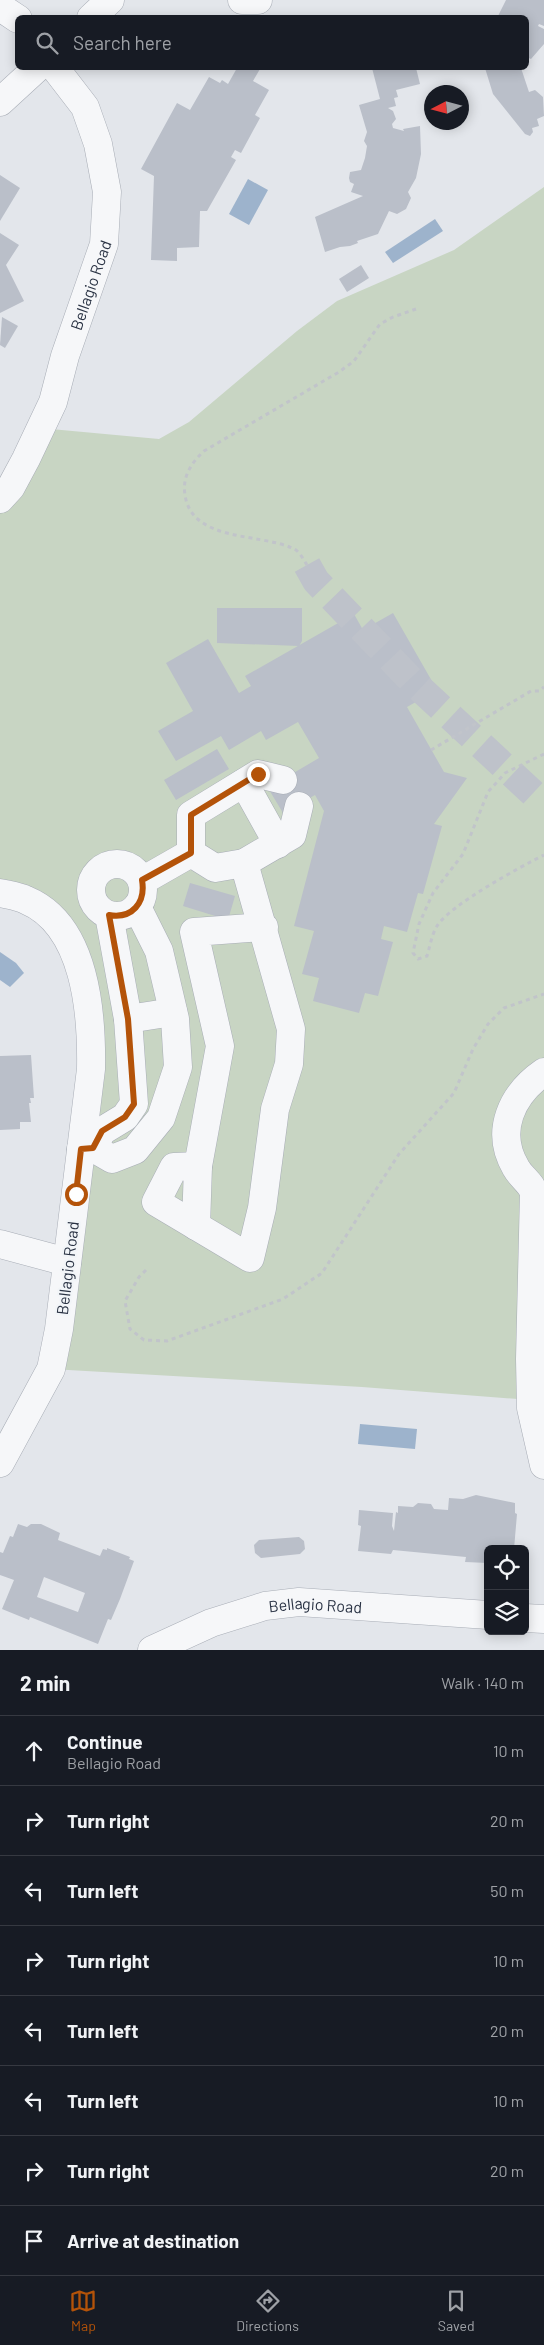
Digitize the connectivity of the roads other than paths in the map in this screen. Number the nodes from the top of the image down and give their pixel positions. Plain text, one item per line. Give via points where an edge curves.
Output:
1 (110, 0) edge
2 (242, 0) edge
3 (258, 0) edge
4 (0, 6) edge
5 (94, 15) edge
6 (15, 17) edge
7 (35, 70) edge
8 (57, 70) edge
9 (0, 102) edge
10 (0, 499) edge
11 (283, 780) dead end
12 (244, 783) junction
13 (299, 806) dead end
14 (278, 844) junction
15 (191, 853) junction
16 (244, 863) junction
17 (142, 880) junction
18 (0, 893) edge
19 (137, 907) junction
20 (109, 915) junction
21 (264, 928) junction
22 (173, 1012) junction
23 (128, 1019) junction
24 (544, 1072) edge
25 (128, 1112) junction
26 (156, 1125) junction
27 (87, 1148) junction
28 (198, 1166) junction
29 (196, 1226) junction
30 (0, 1244) edge
31 (67, 1262) junction
32 (0, 1463) edge
33 (544, 1465) edge
34 (484, 1615) edge
35 (529, 1618) edge
36 (544, 1620) edge
37 (152, 1650) edge

1 - 5 street
2 - 3 street
4 - 6 street
7 - 9 street
8 - 10 street, Bellagio Road via 85,107 98,144 107,192 104,244 65,356 53,402 11,487
11 - 12 street via 258,774
12 - 14 street
12 - 15 street via 191,815
13 - 14 street via 292,835
14 - 16 street
15 - 16 street via 215,868
15 - 17 street
16 - 21 street
17 - 19 street via 142,897
17 - 20 street via 131,867 122,863 104,866 97,872 90,888 92,897 95,905
18 - 27 street, Bellagio Road via 27,900 57,923 70,943 86,987 92,1039
19 - 20 street via 125,915
19 - 22 street via 159,951
20 - 23 street
21 - 28 street via 194,932 220,1046
21 - 29 street via 291,1029 289,1064 275,1109 262,1208 250,1258
22 - 23 street
22 - 26 street via 178,1067
23 - 25 street via 134,1104
24 - 33 street via 518,1095 509,1113 506,1132 515,1167 533,1187 534,1193 531,1408
25 - 26 street
25 - 27 street via 102,1131
26 - 27 street via 135,1150 112,1159
27 - 31 street, Bellagio Road
28 - 29 street
28 - 29 street via 174,1167 156,1202
30 - 31 street
31 - 32 street, Bellagio Road via 60,1329 51,1369
34 - 37 street, Bellagio Road via 299,1602 265,1606 211,1622
35 - 36 street

